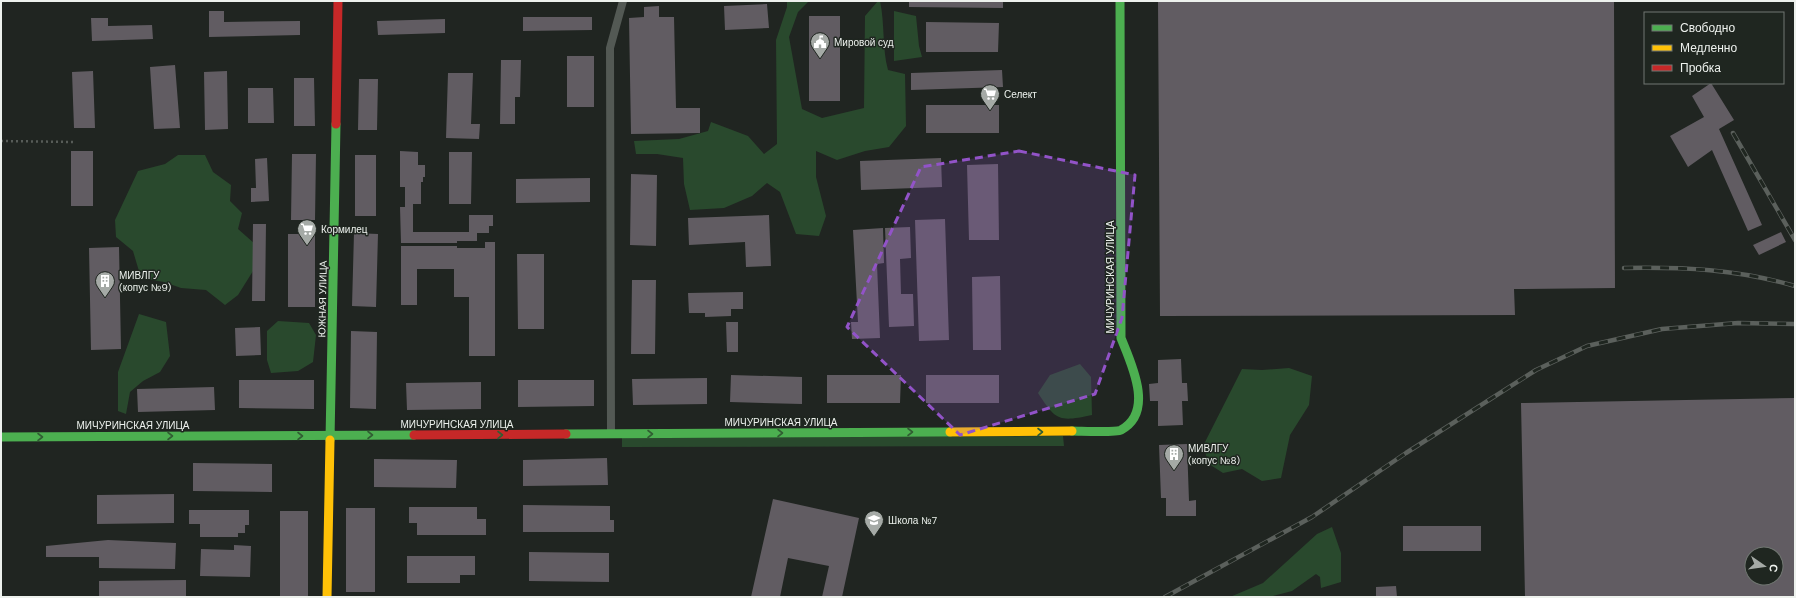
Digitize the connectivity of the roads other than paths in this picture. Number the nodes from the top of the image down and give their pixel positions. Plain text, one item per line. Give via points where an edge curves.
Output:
1 (338, 1) edge
2 (623, 1) edge
3 (1120, 1) edge
4 (611, 434) junction
5 (331, 436) junction
6 (1, 437) edge
7 (327, 597) edge

1 - 5 street, ЮЖНАЯ УЛИЦА
2 - 4 lane via 610,48
4 -> 3 street, МИЧУРИНСКАЯ УЛИЦА via 1120,431 1130,426 1138,410 1138,383 1121,338
5 -> 4 street, МИЧУРИНСКАЯ УЛИЦА
6 -> 5 street, МИЧУРИНСКАЯ УЛИЦА
5 - 7 street, ЮЖНАЯ УЛИЦА

